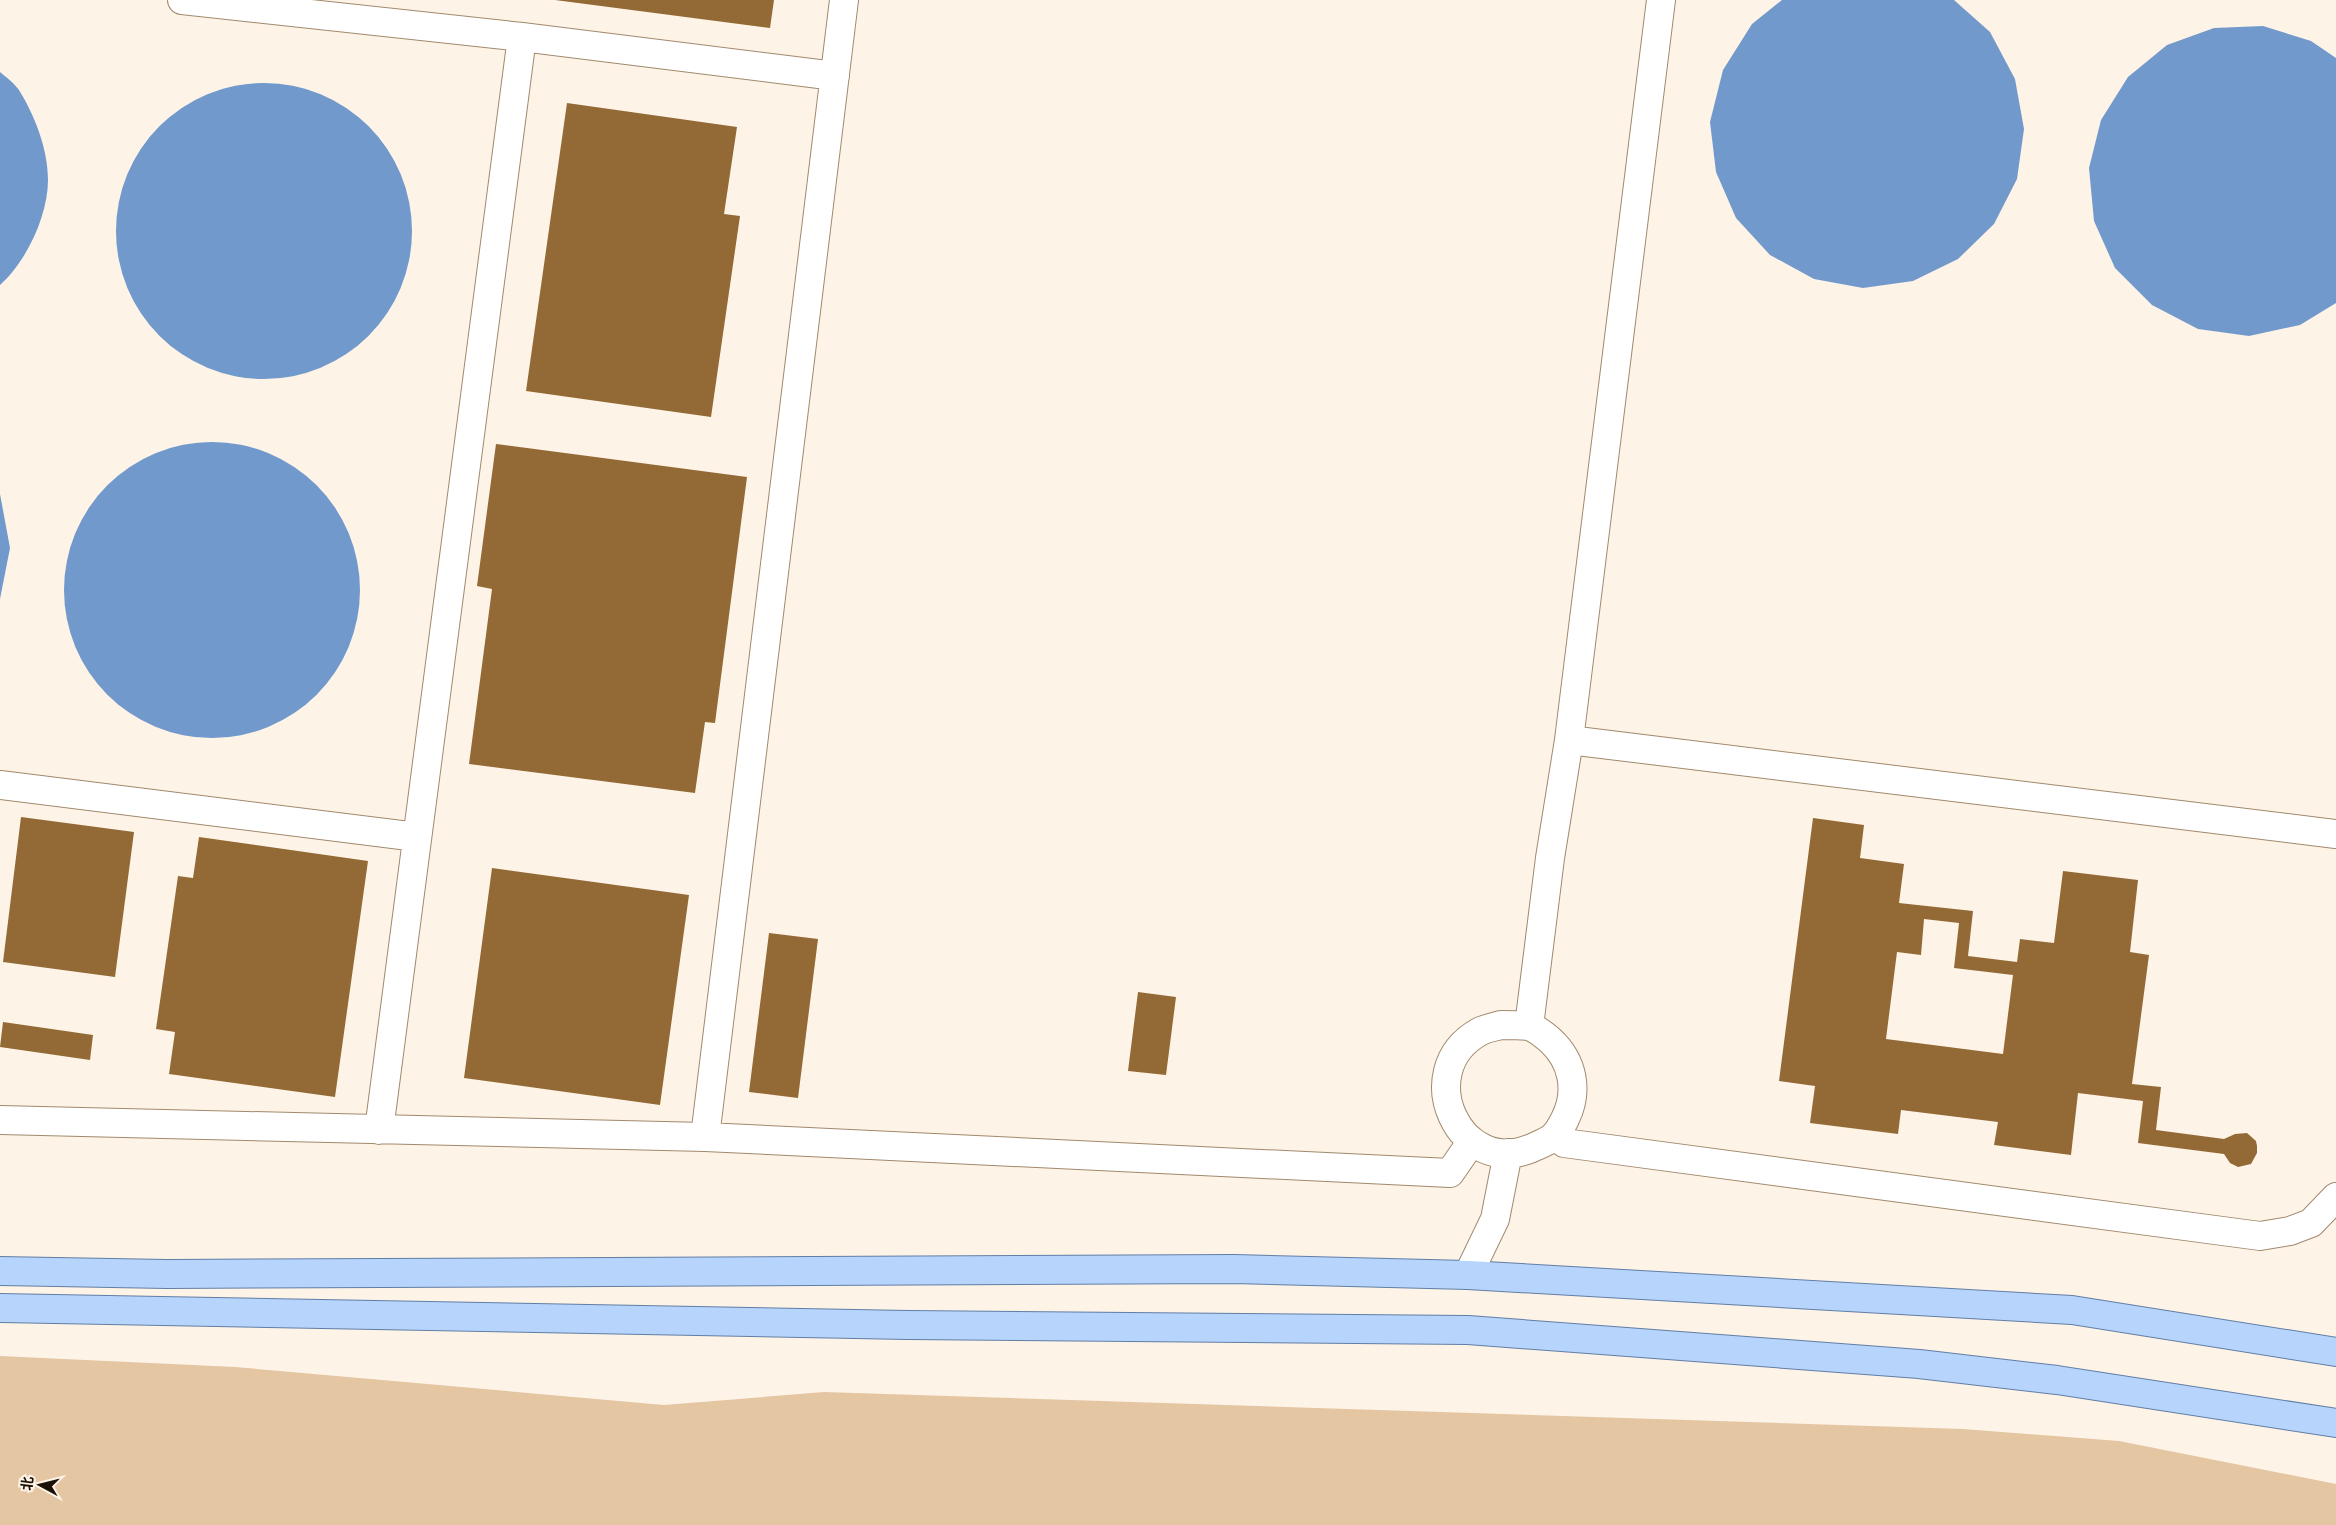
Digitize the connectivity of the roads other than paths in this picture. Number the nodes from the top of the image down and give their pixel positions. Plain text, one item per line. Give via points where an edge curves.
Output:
1 (182, 0) edge
2 (844, 0) edge
3 (1660, 0) edge
4 (522, 37) junction
5 (835, 76) junction
6 (1569, 740) junction
7 (0, 785) edge
8 (2336, 834) edge
9 (417, 837) junction
10 (1529, 1026) junction
11 (0, 1120) edge
12 (379, 1130) junction
13 (1556, 1136) junction
14 (704, 1137) junction
15 (1472, 1141) junction
16 (1508, 1153) junction
17 (2336, 1197) edge
18 (0, 1271) edge
19 (1468, 1275) junction
20 (0, 1308) edge
21 (2336, 1352) edge
22 (2336, 1422) edge

1 - 4 lane
2 - 5 lane
3 - 6 lane
4 - 5 lane
4 - 9 lane
5 - 14 lane
6 - 8 lane
6 - 10 lane
7 - 9 lane
9 - 12 lane
10 - 13 lane via 1544,1034 1560,1049 1570,1068 1574,1090 1569,1111
10 - 15 lane via 1501,1025 1480,1031 1463,1044 1450,1062 1445,1084 1447,1106 1457,1126
11 - 12 lane
12 - 14 lane
13 - 16 lane via 1526,1150
13 - 17 lane via 1564,1143 2260,1236 2290,1231 2311,1223
14 - 15 lane via 1450,1173
15 - 16 lane via 1489,1150
16 - 19 lane via 1495,1219
18 - 19 main road via 187,1274 1234,1269
19 - 21 main road via 2072,1310
20 - 22 main road via 898,1325 1468,1330 1918,1364 2057,1380

